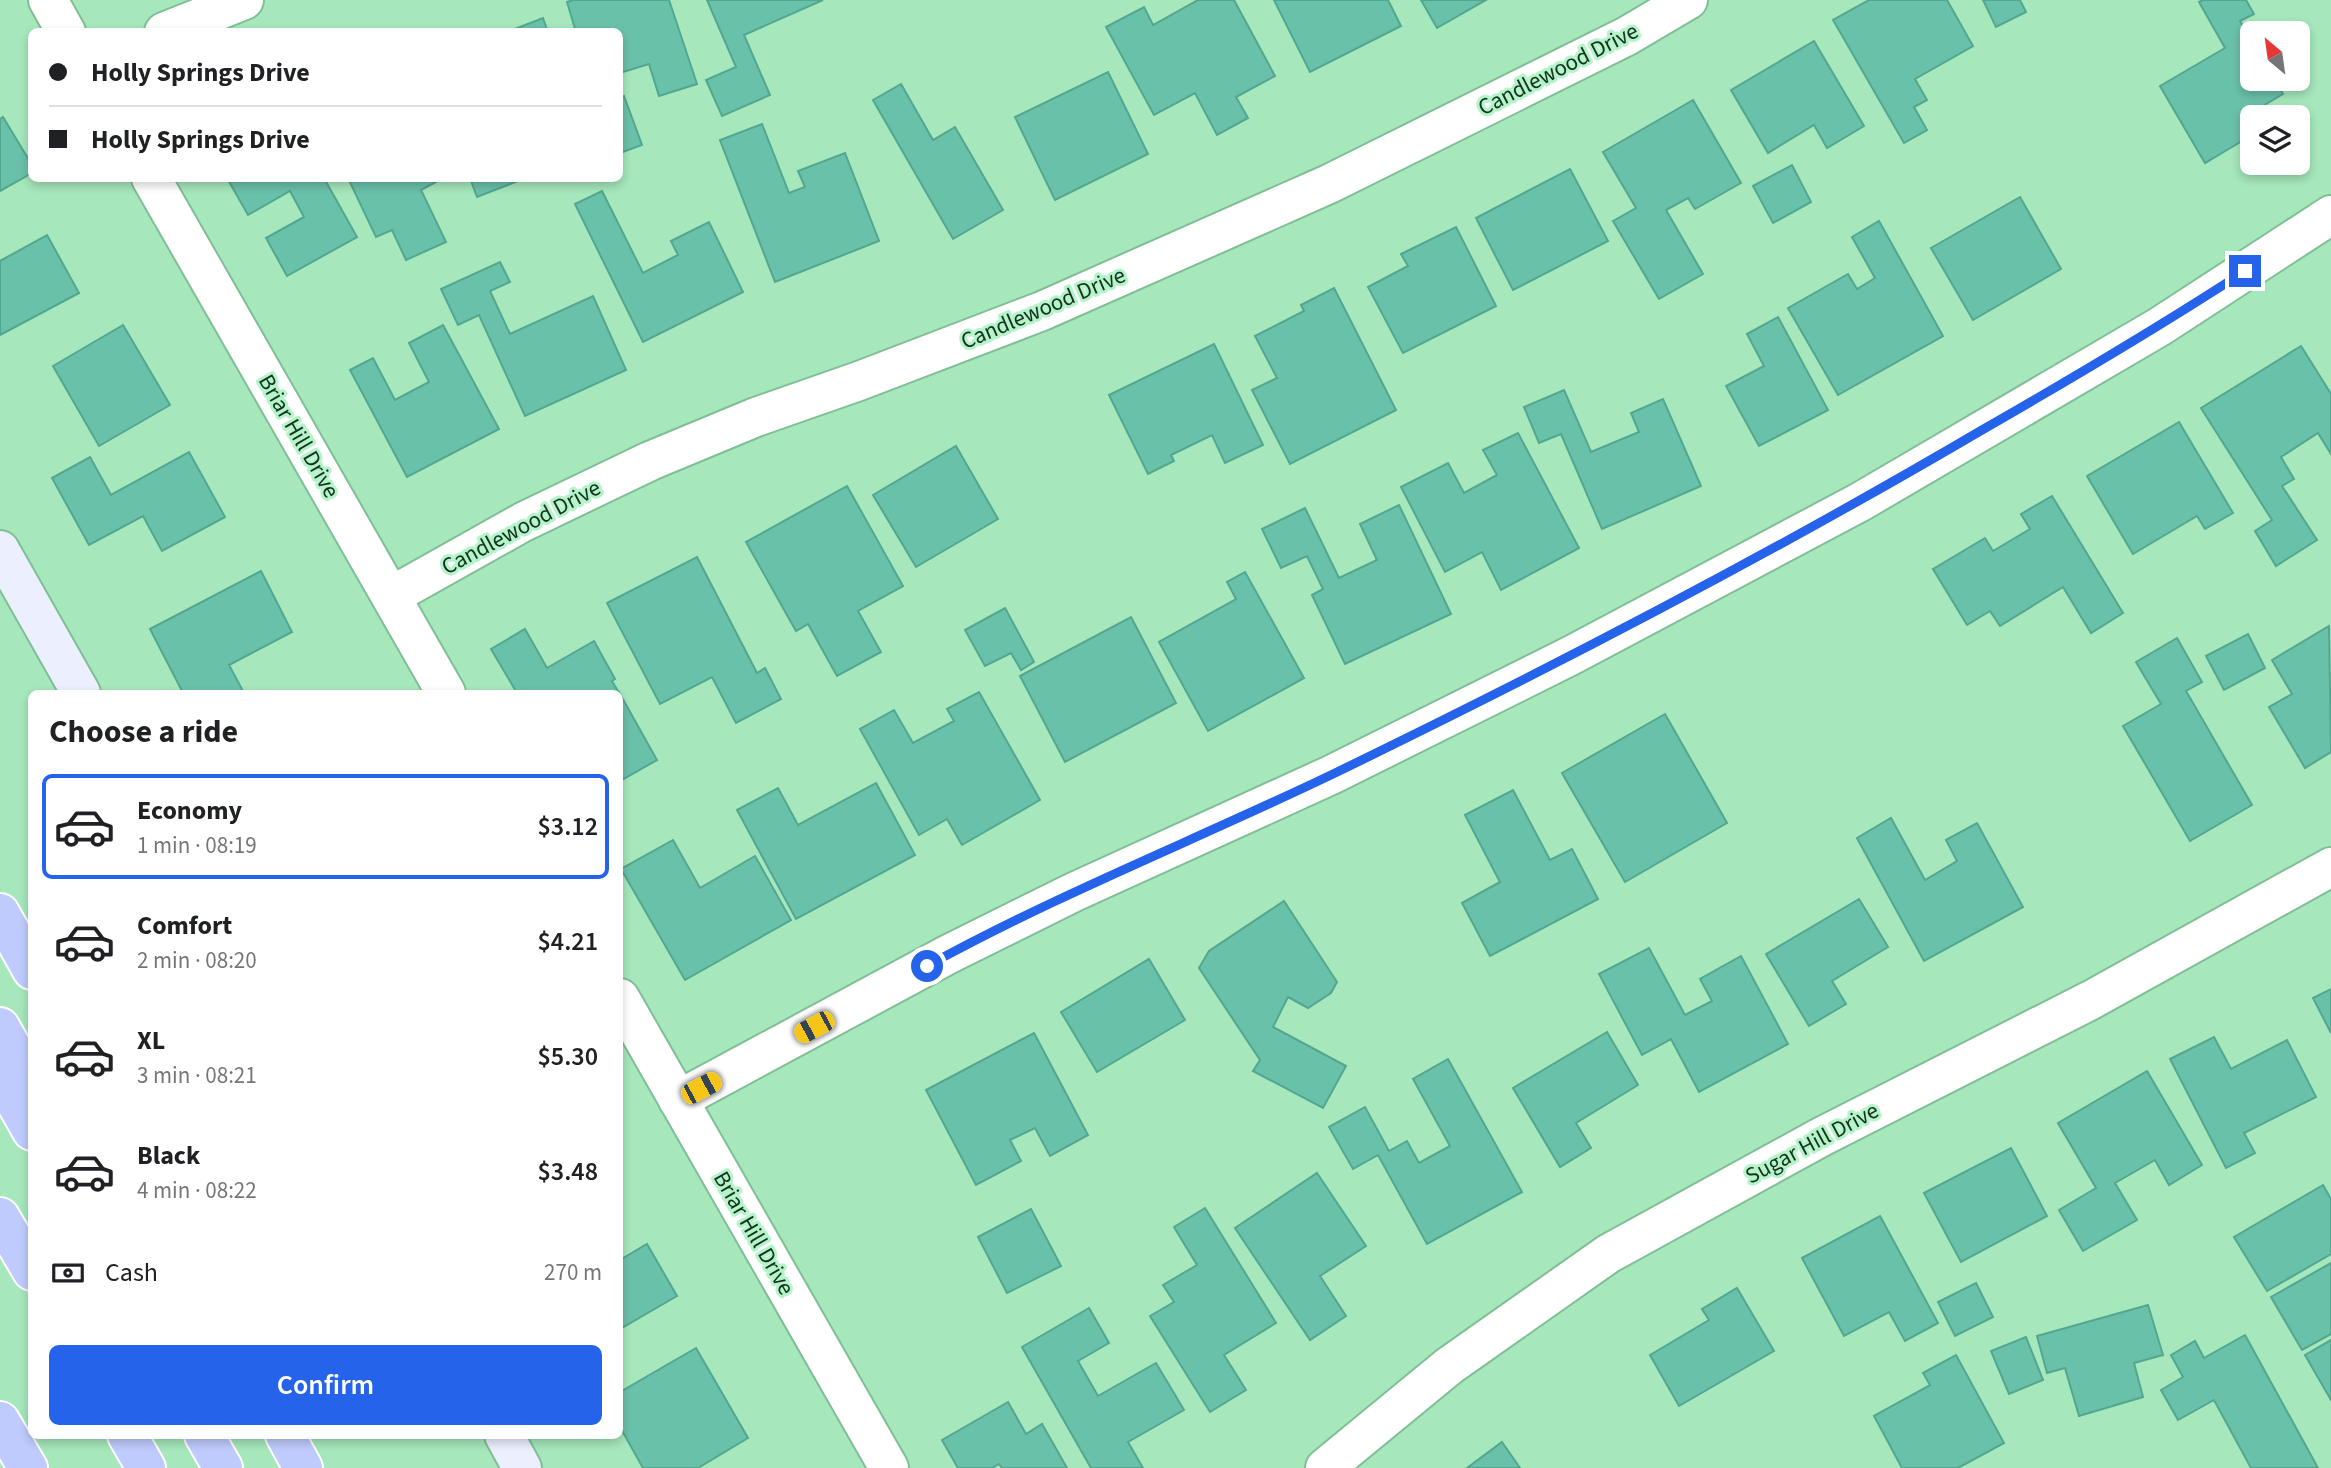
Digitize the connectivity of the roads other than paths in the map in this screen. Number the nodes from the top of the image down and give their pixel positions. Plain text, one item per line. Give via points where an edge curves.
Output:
1 (48, 0) edge
2 (244, 0) edge
3 (1688, 0) edge
4 (64, 28) edge
5 (174, 28) edge
6 (153, 182) edge
7 (2331, 215) edge
8 (0, 550) edge
9 (391, 596) junction
10 (79, 690) edge
11 (444, 690) edge
12 (2331, 867) edge
13 (0, 913) edge
14 (28, 963) edge
15 (623, 1003) edge
16 (0, 1027) edge
17 (0, 1075) edge
18 (28, 1076) edge
19 (678, 1100) junction
20 (28, 1124) edge
21 (0, 1217) edge
22 (28, 1265) edge
23 (0, 1421) edge
24 (129, 1439) edge
25 (206, 1439) edge
26 (229, 1439) edge
27 (287, 1439) edge
28 (505, 1439) edge
29 (28, 1468) edge
30 (146, 1468) edge
31 (223, 1468) edge
32 (245, 1468) edge
33 (303, 1468) edge
34 (522, 1468) edge
35 (889, 1468) edge
36 (1325, 1468) edge

1 - 4 street
2 - 5 street
3 - 9 street, Candlewood Drive via 1627,36 1329,184 1042,311 650,461 523,522
6 - 9 street, Briar Hill Drive
7 - 19 street via 2159,327 1848,509 1355,763 949,954
8 - 10 main road
9 - 11 street, Briar Hill Drive
12 - 36 street, Sugar Hill Drive via 2091,1000 1821,1137 1608,1254 1450,1366
13 - 14 highway
15 - 19 street, Briar Hill Drive
16 - 18 highway
17 - 20 highway
19 - 35 street, Briar Hill Drive
21 - 22 highway
23 - 29 highway
24 - 30 highway
25 - 31 highway
26 - 32 highway
27 - 33 highway
28 - 34 main road

